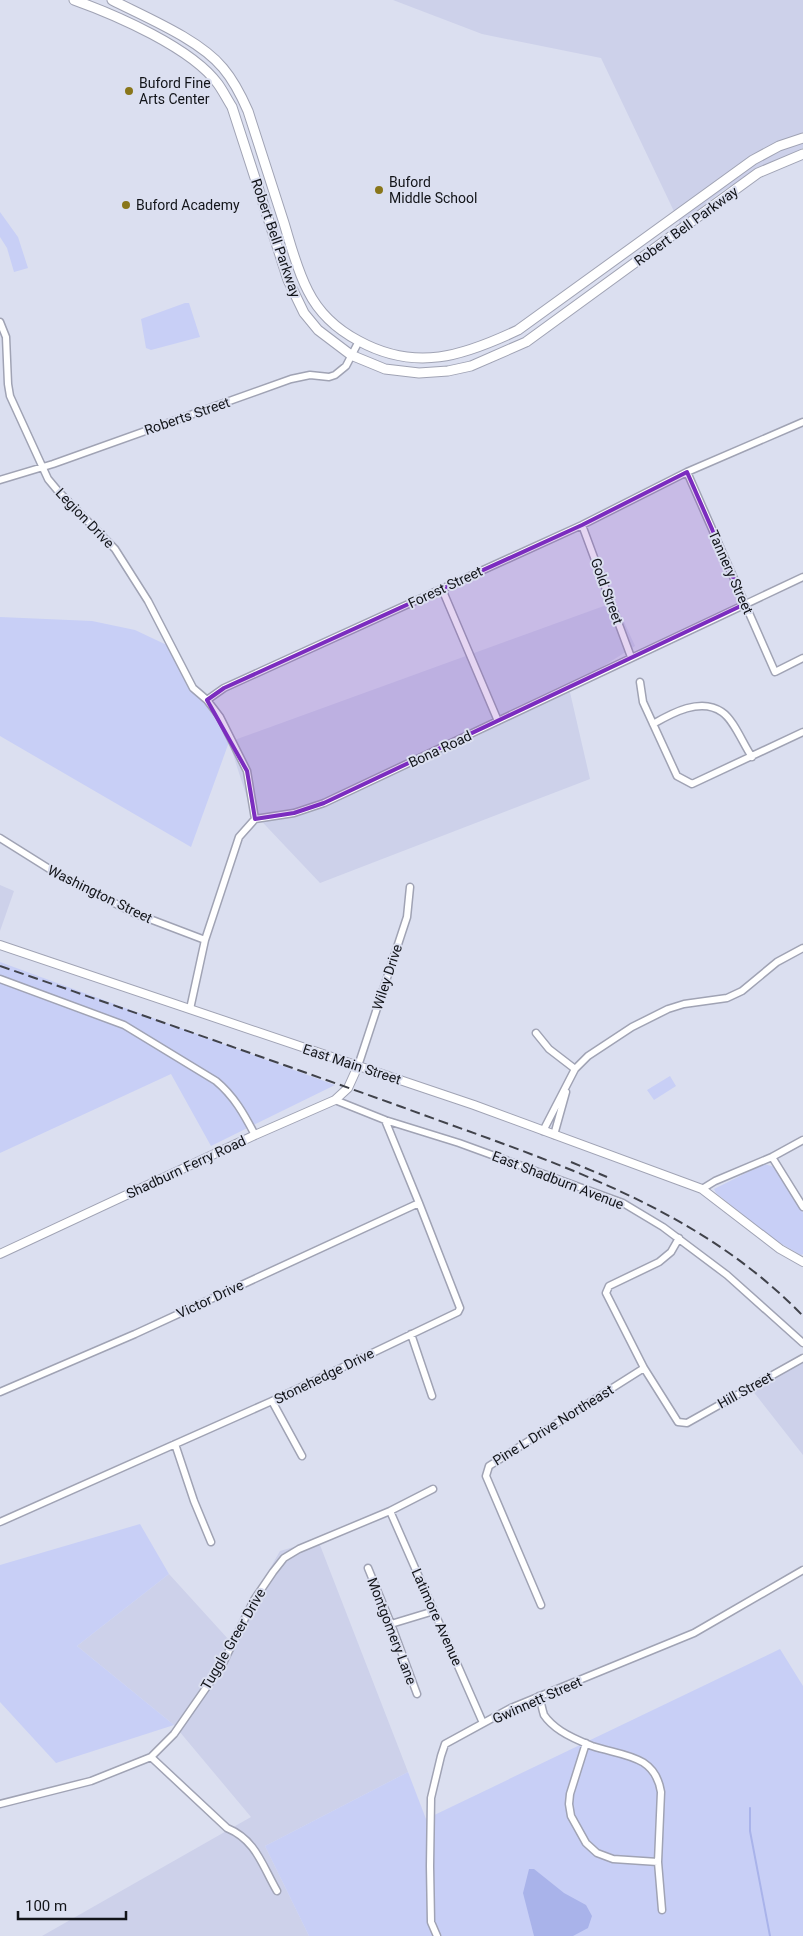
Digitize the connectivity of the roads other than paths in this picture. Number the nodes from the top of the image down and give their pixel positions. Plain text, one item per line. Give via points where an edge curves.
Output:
1 (74, 0) edge
2 (112, 0) edge
3 (803, 138) edge
4 (803, 154) edge
5 (0, 322) edge
6 (359, 341) junction
7 (352, 355) junction
8 (803, 422) edge
9 (43, 467) junction
10 (687, 472) junction
11 (0, 480) edge
12 (582, 525) junction
13 (803, 577) edge
14 (442, 589) junction
15 (745, 604) junction
16 (631, 658) junction
17 (803, 658) edge
18 (640, 682) dead end
19 (207, 700) junction
20 (498, 721) junction
21 (653, 724) junction
22 (803, 732) edge
23 (752, 756) junction
24 (255, 819) junction
25 (0, 838) edge
26 (410, 887) dead end
27 (205, 940) junction
28 (0, 945) edge
29 (803, 949) edge
30 (0, 980) edge
31 (190, 1009) junction
32 (536, 1033) dead end
33 (358, 1066) junction
34 (575, 1069) junction
35 (568, 1084) junction
36 (335, 1100) junction
37 (385, 1120) junction
38 (543, 1131) junction
39 (255, 1135) junction
40 (554, 1135) junction
41 (803, 1140) edge
42 (772, 1157) junction
43 (702, 1189) junction
44 (419, 1203) junction
45 (803, 1207) edge
46 (679, 1238) junction
47 (0, 1254) edge
48 (803, 1262) edge
49 (411, 1334) junction
50 (803, 1343) edge
51 (803, 1358) edge
52 (644, 1368) junction
53 (0, 1392) edge
54 (432, 1396) dead end
55 (272, 1401) junction
56 (175, 1444) junction
57 (302, 1456) dead end
58 (433, 1489) dead end
59 (390, 1511) junction
60 (0, 1522) edge
61 (211, 1542) dead end
62 (368, 1568) dead end
63 (803, 1570) edge
64 (541, 1605) dead end
65 (434, 1611) junction
66 (391, 1624) junction
67 (417, 1694) dead end
68 (539, 1696) junction
69 (484, 1723) junction
70 (586, 1743) junction
71 (151, 1757) junction
72 (0, 1804) edge
73 (658, 1862) junction
74 (277, 1891) dead end
75 (662, 1910) dead end
76 (437, 1936) edge

1 - 7 main road, Robert Bell Parkway via 153,36 191,58 218,83 232,107 298,302 318,330
2 - 6 main road, Robert Bell Parkway via 174,31 201,49 222,66 238,88 308,292 326,317
3 - 6 main road, Robert Bell Parkway via 753,160 518,330 485,346 422,359 394,356
4 - 7 main road, Robert Bell Parkway via 758,173 526,342 500,354 471,366 419,373 386,369
5 - 9 street, Legion Drive via 6,337 10,396
6 - 7 street, Roberts Street
7 - 9 street, Roberts Street via 346,366 335,375 291,379
8 - 10 street, Forest Street
9 - 11 street, Roberts Street
9 - 19 street, Legion Drive via 58,491 115,549 148,601 193,688
10 - 12 street, Forest Street
10 - 15 street, Tannery Street
12 - 14 street, Forest Street
12 - 16 street, Gold Street
13 - 15 street, Bona Road
14 - 19 street, Forest Street via 224,688
14 - 20 street
15 - 16 street, Bona Road
15 - 17 street, Tannery Street via 775,672
16 - 20 street, Bona Road
18 - 21 street via 643,702
19 - 24 street via 220,717 247,771
20 - 24 street, Bona Road via 324,803 294,813
21 - 23 street via 688,707 706,706 722,711
21 - 23 street via 677,776 692,784
22 - 23 street
24 - 27 street via 239,837
25 - 27 street, Washington Street via 59,876 134,913
26 - 33 street, Wiley Drive via 407,917
27 - 31 street
28 - 31 street, East Main Street
29 - 34 street via 777,962 742,991 727,998 684,1004 640,1023 588,1056
30 - 39 street via 136,1031 216,1081 234,1099
31 - 33 street, East Main Street
32 - 34 street via 549,1049
33 - 36 street, Shadburn Ferry Road via 348,1088
33 - 38 street, East Main Street
34 - 35 street
35 - 38 street
35 - 40 street
36 - 37 street, East Shadburn Avenue
36 - 39 street, Shadburn Ferry Road
37 - 44 street, Stonehedge Drive
37 - 46 street, East Shadburn Avenue via 622,1203
38 - 40 street, East Main Street
39 - 47 street, Shadburn Ferry Road
40 - 43 street, East Main Street
41 - 42 street
42 - 43 street
42 - 45 street
43 - 48 street, East Main Street via 780,1249
44 - 49 street, Stonehedge Drive via 460,1308 458,1312
44 - 53 street, Victor Drive via 135,1334
46 - 50 street, East Shadburn Avenue via 727,1274
46 - 52 street via 671,1252 659,1262 610,1286 606,1293
49 - 54 street
49 - 55 street, Stonehedge Drive
51 - 52 street, Hill Street via 687,1423 678,1422
52 - 64 street, Pine L Drive Northeast via 486,1470 499,1509
55 - 56 street, Stonehedge Drive
55 - 57 street
56 - 60 street, Stonehedge Drive
56 - 61 street
58 - 59 street, Tuggle Greer Drive
59 - 65 street, Latimore Avenue
59 - 71 street, Tuggle Greer Drive via 284,1558 254,1600 216,1673 174,1734
62 - 66 street, Montgomery Lane
63 - 68 street, Gwinnett Street via 694,1633
65 - 66 street
65 - 69 street, Latimore Avenue
66 - 67 street, Montgomery Lane
68 - 69 street, Gwinnett Street
68 - 70 street via 544,1715 553,1725
69 - 76 street, Gwinnett Street via 445,1744 431,1798 431,1922
70 - 73 street via 636,1757 660,1781
70 - 73 street via 569,1804 571,1816 586,1843 597,1853 613,1859
71 - 72 street, Tuggle Greer Drive via 91,1781
71 - 74 street via 227,1828 248,1840
73 - 75 street

